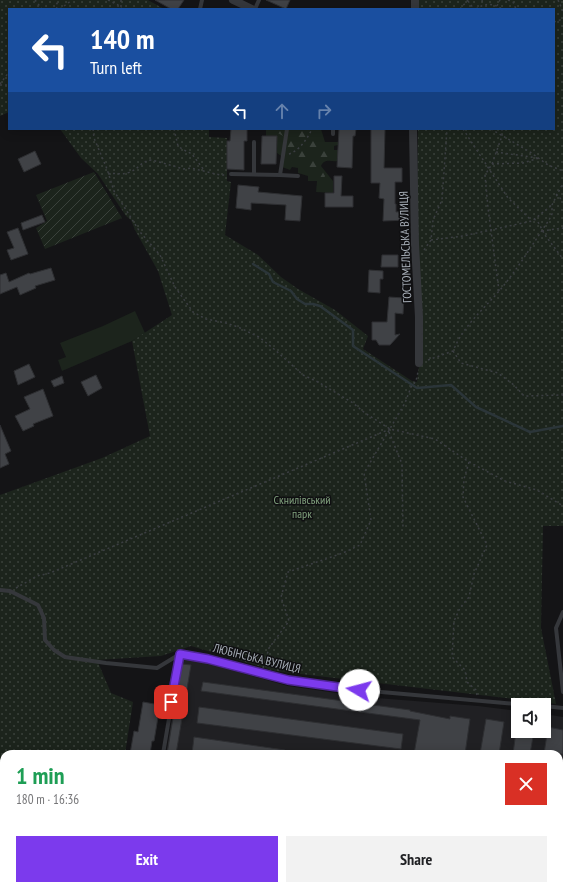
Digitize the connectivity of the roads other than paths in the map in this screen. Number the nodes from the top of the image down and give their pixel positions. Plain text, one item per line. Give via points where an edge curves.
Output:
1 (233, 0) edge
2 (251, 8) edge
3 (286, 130) edge
4 (413, 130) edge
5 (254, 142) dead end
6 (231, 174) road end
7 (254, 174) junction
8 (280, 174) junction
9 (298, 176) dead end
10 (419, 364) road end
11 (0, 590) edge
12 (563, 612) edge
13 (180, 654) junction
14 (563, 692) edge
15 (511, 704) edge
16 (551, 707) edge
17 (563, 708) edge
18 (164, 750) edge

1 - 2 street
3 - 8 lane
4 - 10 street, ГОСТОМЕЛЬСЬКА ВУЛИЦЯ
5 - 7 lane
6 - 7 lane
7 - 8 lane
8 - 9 lane
11 - 13 lane via 10,591 38,605 44,618 45,640 65,657 157,668
12 - 14 lane via 556,628
13 - 15 lane, ЛЮБІНСЬКА ВУЛИЦЯ via 288,680 359,690
13 - 18 lane
16 - 17 lane

